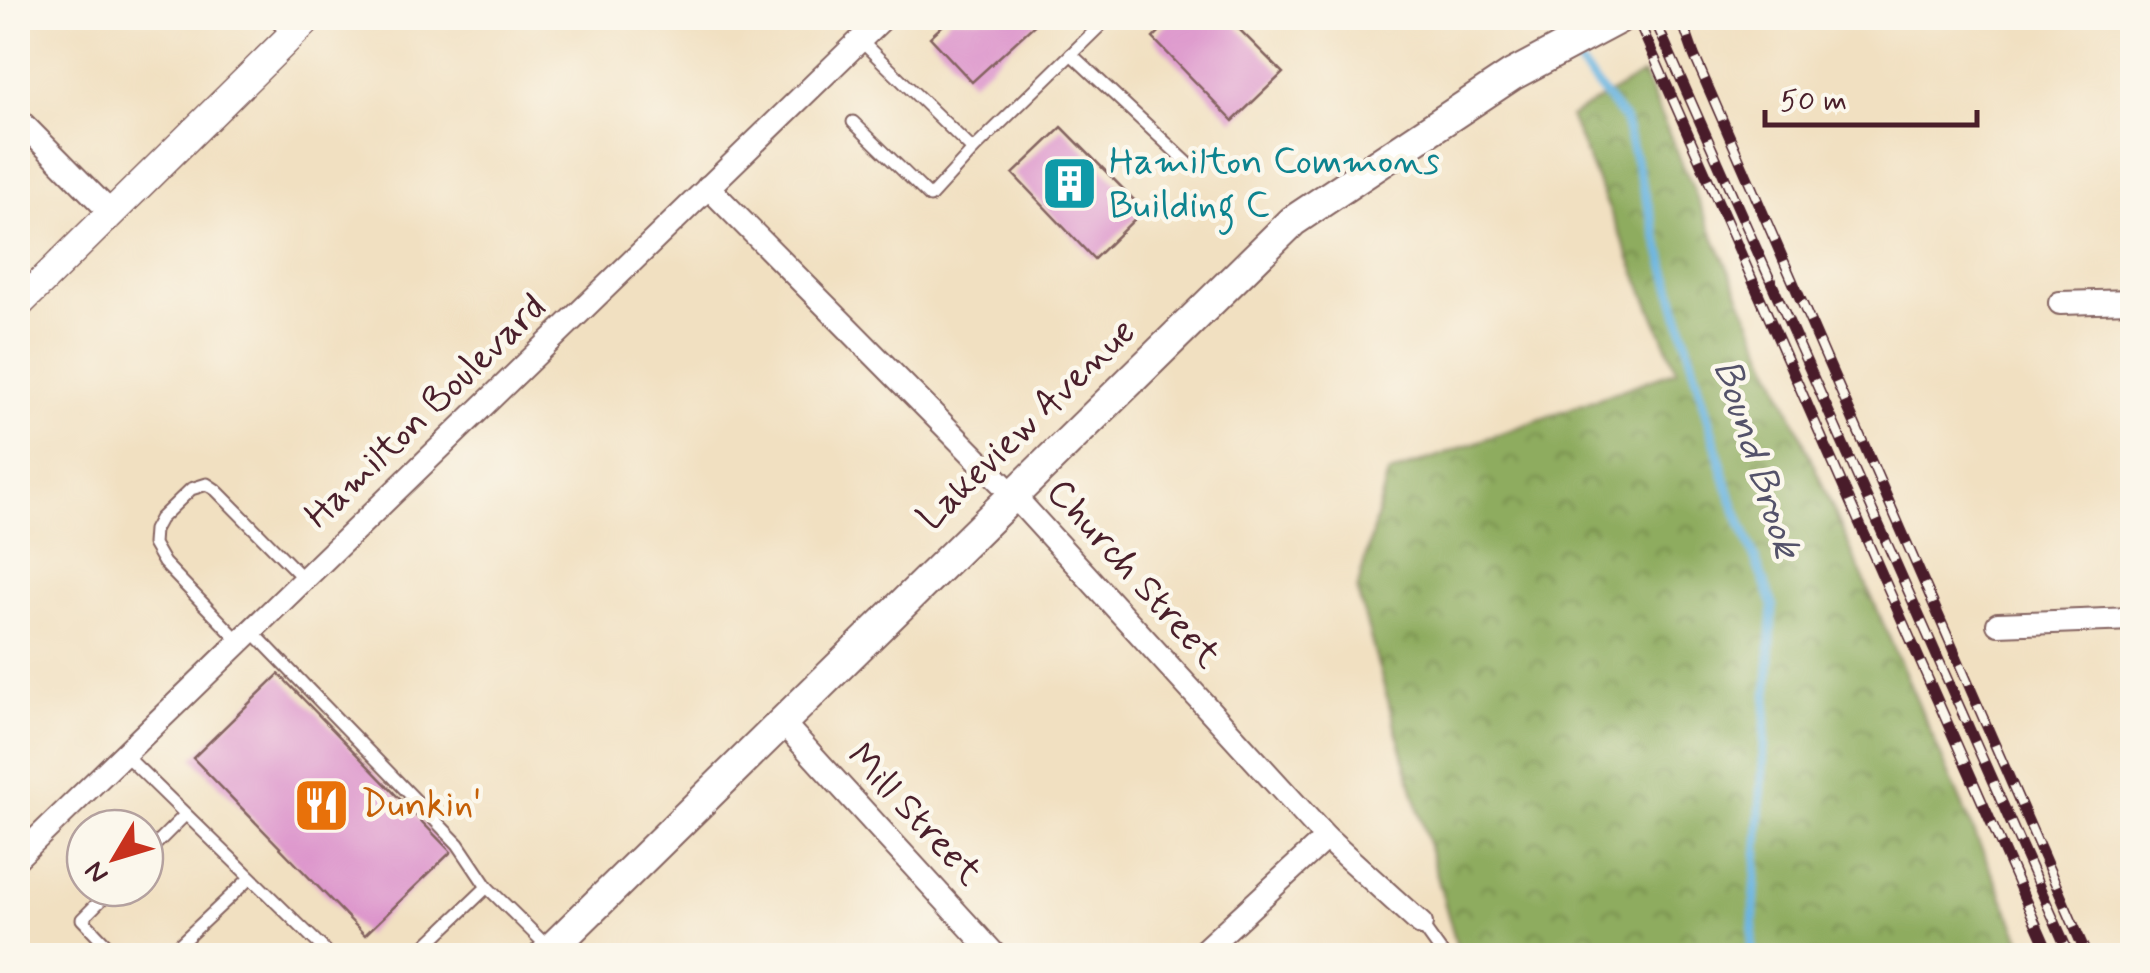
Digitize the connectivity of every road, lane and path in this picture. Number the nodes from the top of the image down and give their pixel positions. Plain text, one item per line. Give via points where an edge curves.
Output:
1 (883, 18) edge
2 (1108, 18) edge
3 (1619, 18) edge
4 (290, 24) edge
5 (860, 40) junction
6 (1071, 54) junction
7 (18, 119) edge
8 (853, 122) dead end
9 (974, 150) junction
10 (1192, 168) dead end
11 (708, 187) junction
12 (110, 211) junction
13 (2132, 301) edge
14 (2060, 303) dead end
15 (18, 305) edge
16 (1013, 495) junction
17 (304, 579) junction
18 (2132, 619) edge
19 (1998, 624) dead end
20 (245, 636) junction
21 (781, 722) junction
22 (124, 754) junction
23 (185, 815) junction
24 (165, 836) edge
25 (1326, 838) junction
26 (18, 857) edge
27 (250, 878) junction
28 (487, 887) junction
29 (93, 908) edge
30 (1420, 924) joint
31 (550, 953) edge
32 (117, 956) edge
33 (168, 956) edge
34 (331, 956) edge
35 (415, 956) edge
36 (996, 956) edge
37 (1198, 956) edge
38 (1444, 956) edge

1 - 5 street, Hamilton Boulevard
2 - 6 lane
3 - 16 main road, Lakeview Avenue via 1512,75 1294,221
4 - 12 street
5 - 9 lane
5 - 11 street, Hamilton Boulevard
6 - 9 lane
6 - 10 lane
7 - 12 street
8 - 9 lane via 930,197
11 - 16 street, Church Street
11 - 17 street, Hamilton Boulevard
12 - 15 street
13 - 14 street
16 - 21 main road, Lakeview Avenue
16 - 25 street, Church Street
17 - 20 street, Hamilton Boulevard
17 - 20 lane via 216,490 207,484 186,493 154,530 157,555
18 - 19 street
20 - 22 street, Hamilton Boulevard
20 - 28 lane via 458,844
21 - 31 main road, Lakeview Avenue
21 - 36 street, Mill Street
22 - 23 lane
22 - 26 street, Hamilton Boulevard
23 - 24 lane
23 - 27 lane
25 - 30 street, Church Street
25 - 37 street
27 - 33 lane
27 - 34 lane
28 - 31 lane
28 - 35 lane
29 - 32 lane via 82,919
30 - 38 lane

